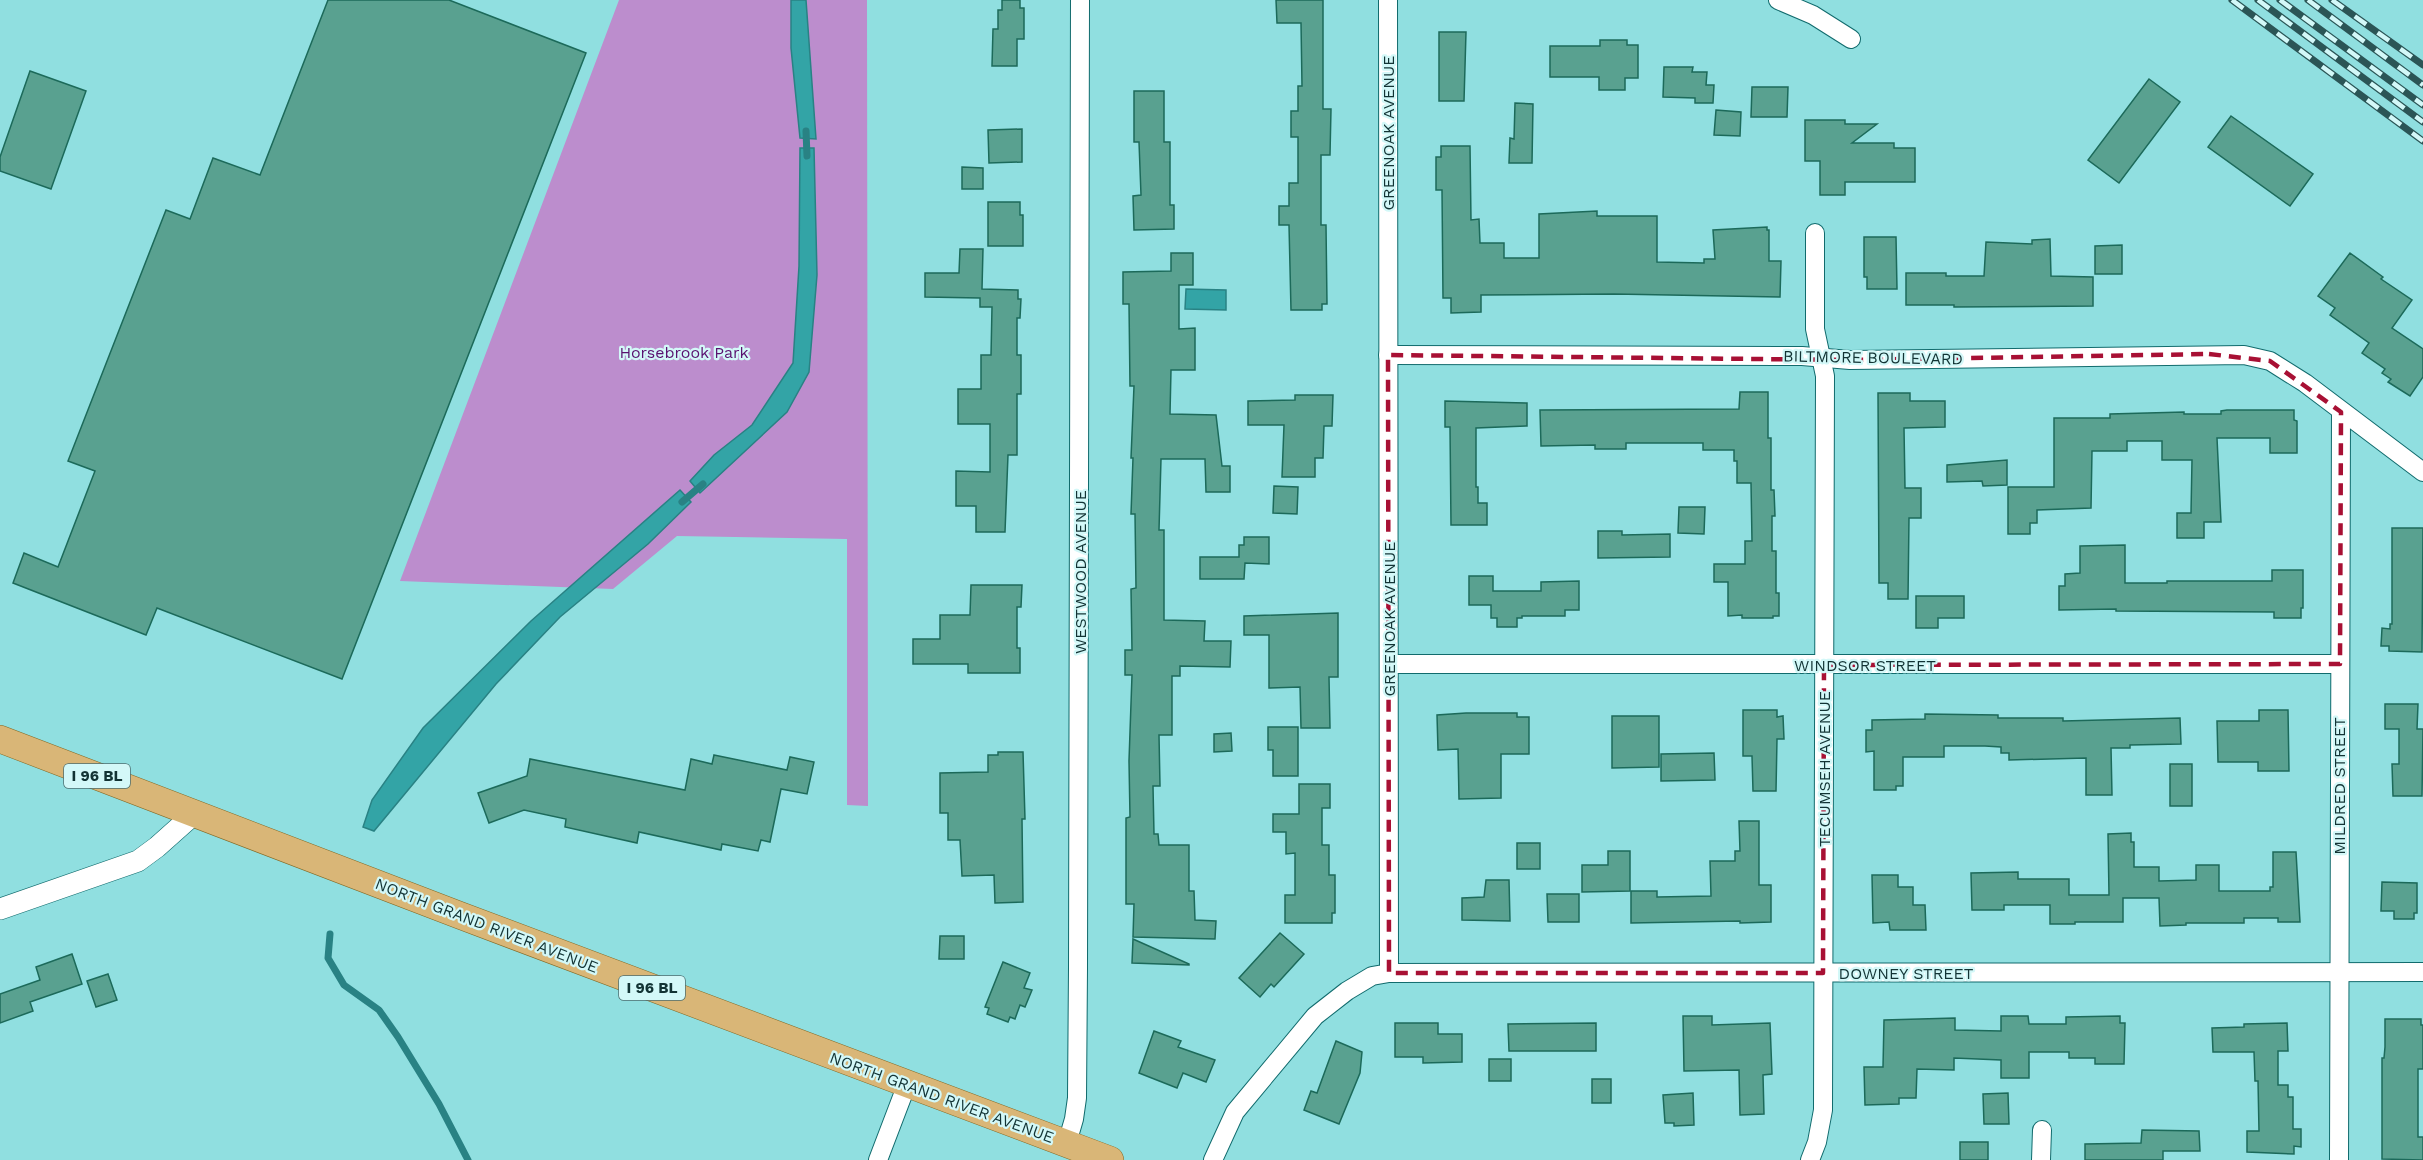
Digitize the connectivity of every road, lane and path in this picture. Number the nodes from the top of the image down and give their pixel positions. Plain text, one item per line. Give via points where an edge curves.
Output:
1 (1080, 0) edge
2 (1388, 0) edge
3 (1778, 0) edge
4 (1851, 39) dead end
5 (1815, 233) dead end
6 (1388, 355) junction
7 (1821, 357) junction
8 (2341, 412) junction
9 (2423, 472) edge
10 (1389, 664) junction
11 (2340, 664) junction
12 (1824, 665) junction
13 (0, 739) edge
14 (194, 814) junction
15 (0, 909) edge
16 (2339, 972) junction
17 (2423, 972) edge
18 (1389, 973) junction
19 (1823, 973) junction
20 (907, 1084) junction
21 (2042, 1130) dead end
22 (1067, 1143) junction
23 (878, 1160) edge
24 (1110, 1160) edge
25 (1213, 1160) edge
26 (1810, 1160) edge
27 (2042, 1160) edge
28 (2339, 1160) edge

1 - 22 street, WESTWOOD AVENUE via 1077,1098
2 - 6 street, GREENOAK AVENUE
3 - 4 street via 1813,15
5 - 7 street, TECUMSEH AVENUE via 1815,329
6 - 7 street, BILTMORE BOULEVARD
6 - 10 street, GREENOAK AVENUE
7 - 8 street, BILTMORE BOULEVARD via 1850,360 2244,355 2270,361
7 - 12 street, TECUMSEH AVENUE via 1825,376
8 - 9 street, BILTMORE BOULEVARD
8 - 11 street, MILDRED STREET
10 - 12 street, WINDSOR STREET
10 - 18 street, GREENOAK AVENUE
11 - 12 street, WINDSOR STREET
11 - 16 street, MILDRED STREET
12 - 19 street, TECUMSEH AVENUE
13 - 14 main road, NORTH GRAND RIVER AVENUE / I 96 BL
14 - 15 street via 138,861
14 - 20 main road, NORTH GRAND RIVER AVENUE / I 96 BL
16 - 17 street, DOWNEY STREET
16 - 19 street, DOWNEY STREET
16 - 28 street, MILDRED STREET
18 - 19 street, DOWNEY STREET
18 - 25 street via 1372,976 1315,1016 1235,1112
19 - 26 street, TECUMSEH AVENUE via 1823,1110
20 - 22 main road, NORTH GRAND RIVER AVENUE / I 96 BL
20 - 23 street
21 - 27 street
22 - 24 main road, NORTH GRAND RIVER AVENUE / I 96 BL

